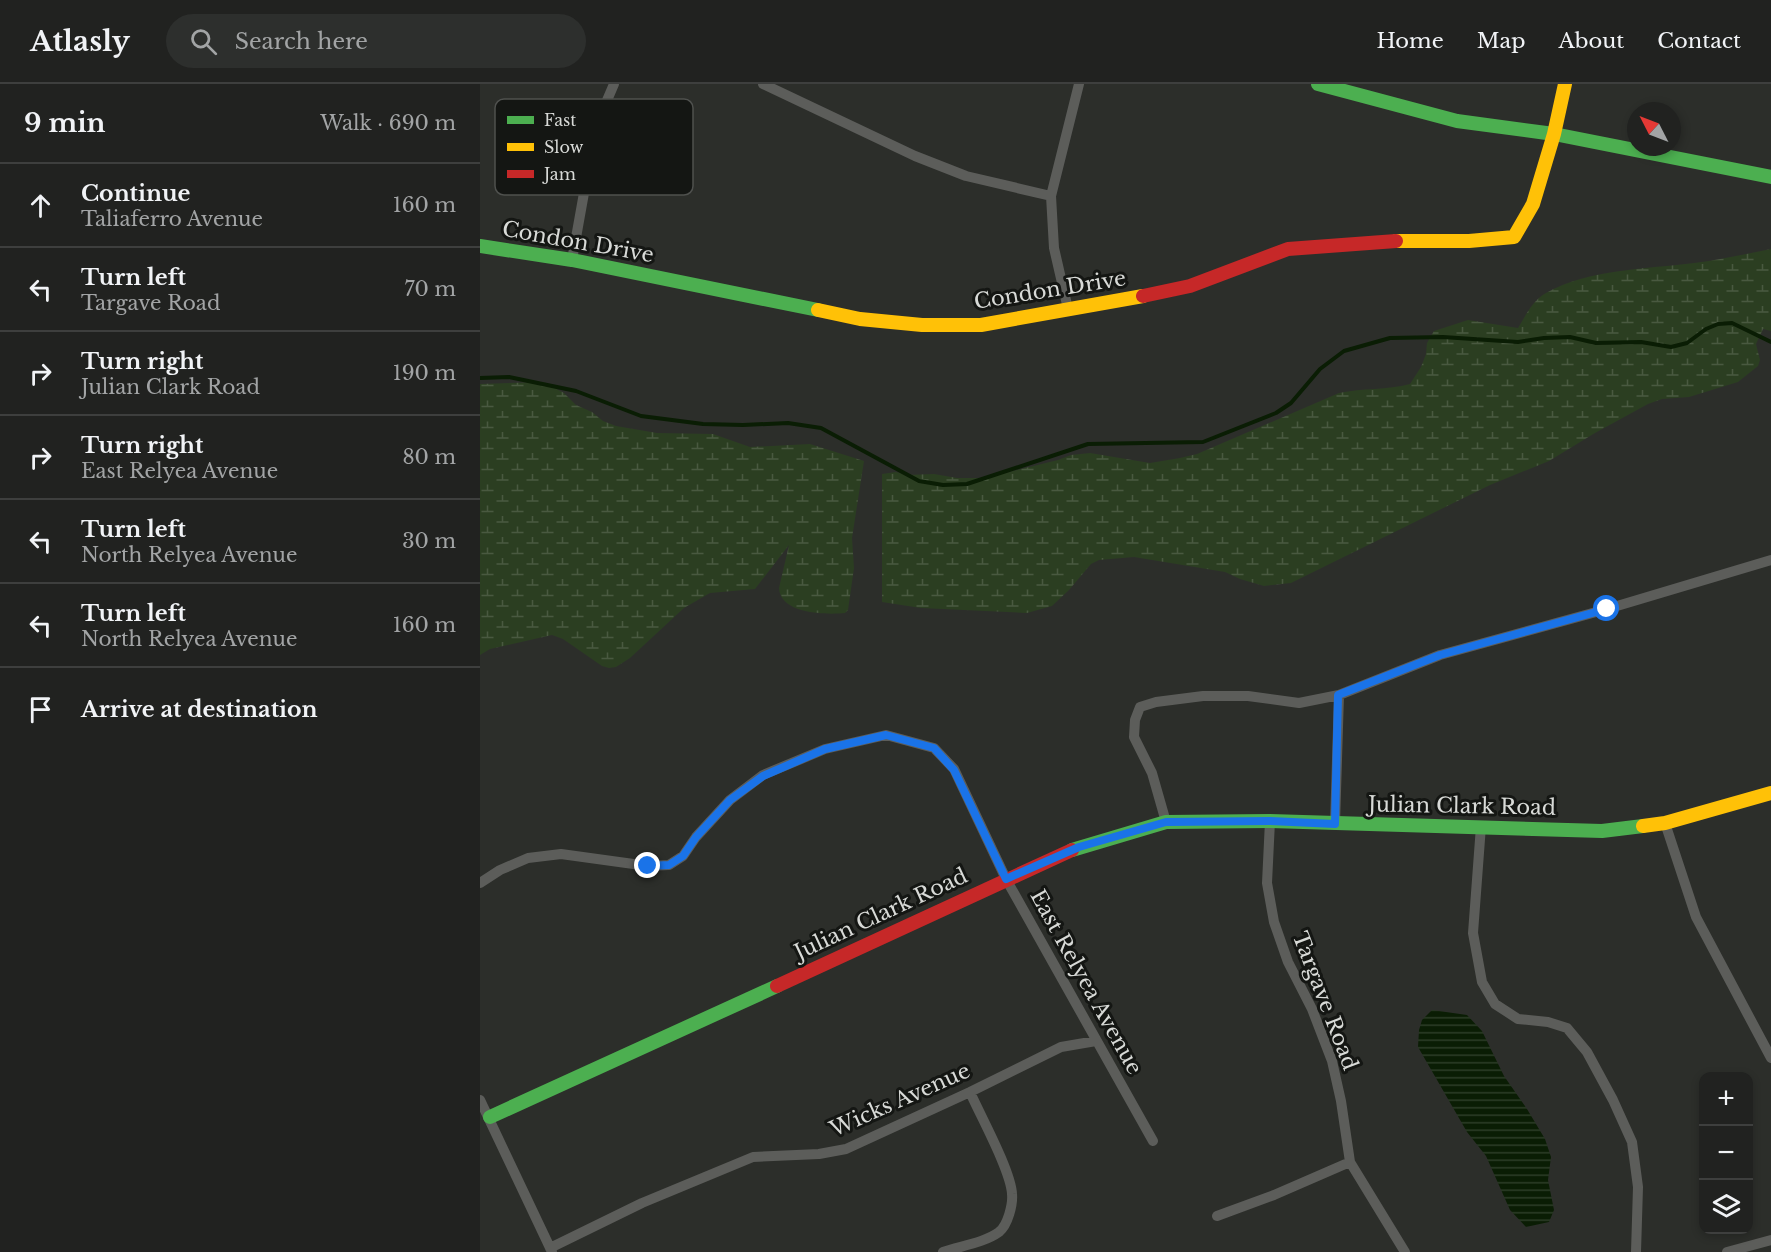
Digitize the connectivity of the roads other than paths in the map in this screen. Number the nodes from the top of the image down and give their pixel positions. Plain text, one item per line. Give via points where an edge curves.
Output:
1 (614, 84) edge
2 (763, 84) edge
3 (1079, 84) edge
4 (1318, 84) edge
5 (1565, 84) edge
6 (608, 99) edge
7 (1554, 134) junction
8 (1771, 177) edge
9 (584, 195) edge
10 (1051, 195) junction
11 (480, 246) edge
12 (572, 260) junction
13 (1068, 309) junction
14 (1771, 560) edge
15 (1338, 695) junction
16 (1771, 793) edge
17 (1270, 821) junction
18 (1166, 822) junction
19 (1665, 823) junction
20 (1335, 824) junction
21 (1481, 826) junction
22 (1006, 879) junction
23 (480, 883) edge
24 (1096, 1041) junction
25 (1771, 1058) edge
26 (970, 1092) junction
27 (480, 1100) edge
28 (489, 1117) junction
29 (1153, 1141) dead end
30 (1350, 1162) junction
31 (1217, 1216) dead end
32 (1771, 1240) edge
33 (551, 1250) edge
34 (943, 1252) edge
35 (1405, 1252) edge
36 (1636, 1252) edge
37 (1727, 1252) edge

1 - 6 street
2 - 10 street via 956,172
3 - 10 street
4 - 7 street via 1458,121
5 - 7 street
7 - 8 street
7 - 13 street, Condon Drive via 1533,204 1514,237 1288,249 1190,286
9 - 12 street
10 - 13 street via 1054,248
11 - 12 street, Condon Drive
12 - 13 street, Condon Drive via 860,319 981,325
14 - 15 street via 1440,655
15 - 18 street via 1299,703 1248,696 1203,696 1140,707 1134,737 1152,773
15 - 20 street
16 - 19 street, Julian Clark Road
17 - 18 street, Julian Clark Road
17 - 20 street, Julian Clark Road
17 - 30 street, Targave Road via 1267,883 1274,922 1332,1061
18 - 22 street, Julian Clark Road via 1079,847
19 - 21 street, Julian Clark Road via 1602,831
19 - 25 street via 1696,917
20 - 21 street, Julian Clark Road
21 - 36 street via 1473,933 1482,982 1495,1004 1518,1020 1567,1028 1587,1052 1632,1142 1638,1187
22 - 23 street, East Relyea Avenue via 954,770 934,748 886,735 825,749 763,776 730,800 683,856 669,865 648,866 561,854 528,858
22 - 24 street, East Relyea Avenue
22 - 28 street, Julian Clark Road
24 - 26 street, Wicks Avenue via 1061,1047
24 - 29 street, East Relyea Avenue
26 - 33 street, Wicks Avenue via 846,1149 753,1157 642,1203
26 - 34 street via 1005,1168 1012,1193 1010,1214 1001,1231
27 - 28 street
28 - 33 street
30 - 31 street
30 - 35 street, Targave Road
32 - 37 street

